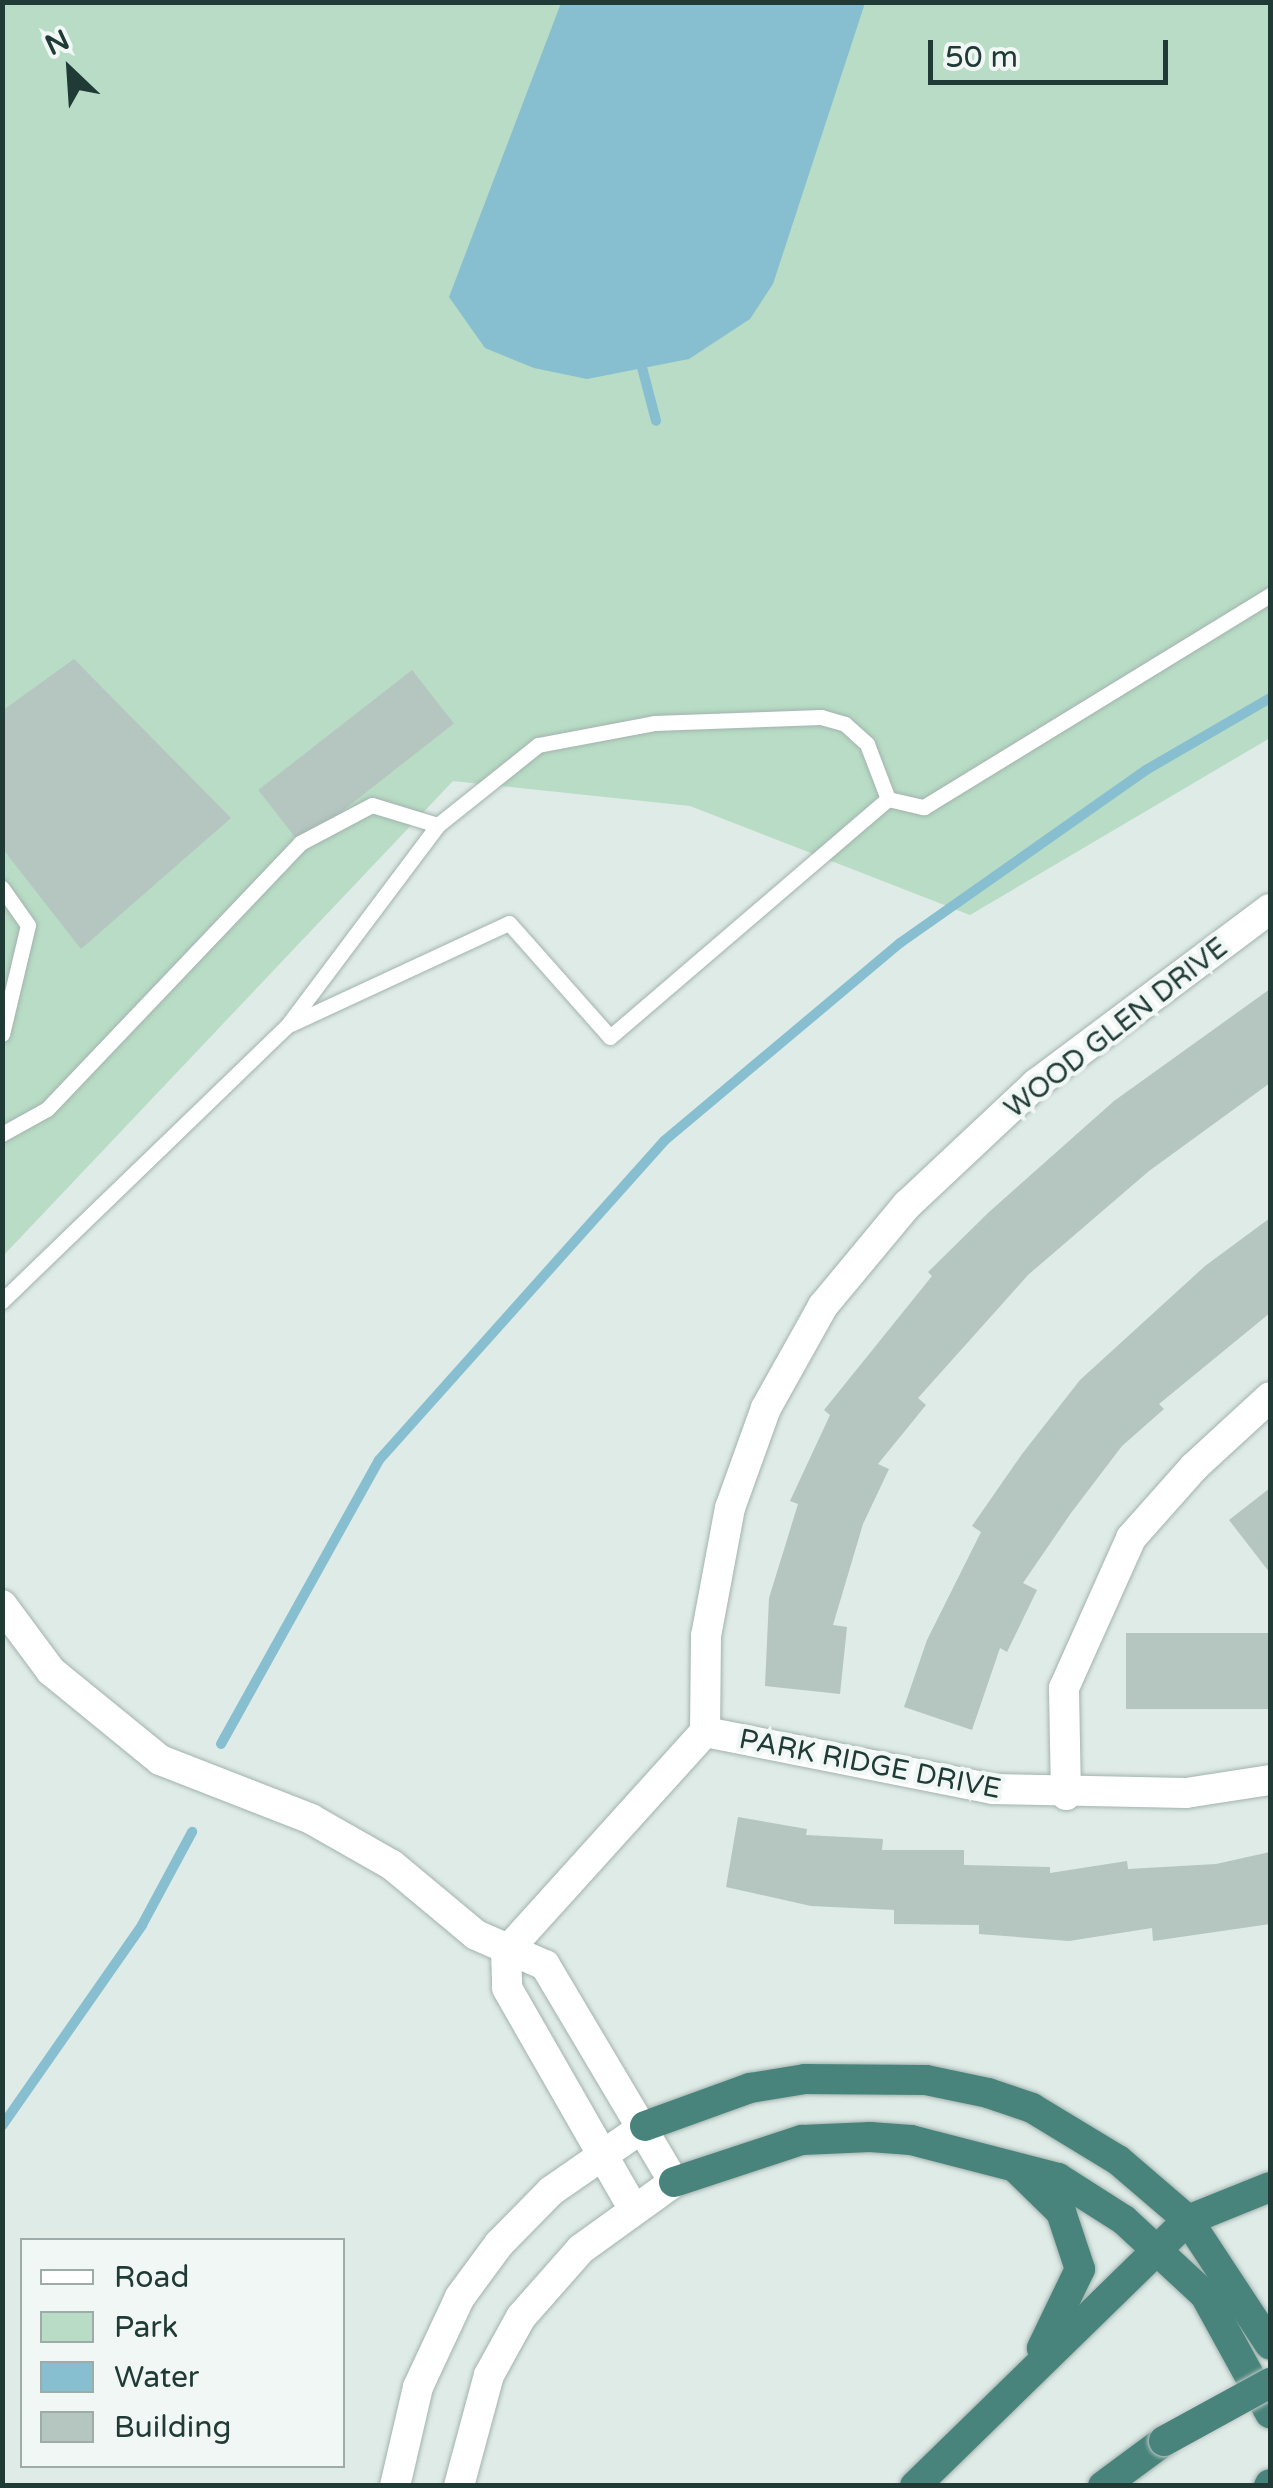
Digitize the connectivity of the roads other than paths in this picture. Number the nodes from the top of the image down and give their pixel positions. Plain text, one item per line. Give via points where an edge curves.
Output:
1 (1270, 595) edge
2 (888, 798) junction
3 (438, 825) junction
4 (2, 888) edge
5 (1270, 909) edge
6 (287, 1026) junction
7 (2, 1034) edge
8 (2, 1134) edge
9 (2, 1300) edge
10 (1270, 1397) edge
11 (2, 1605) edge
12 (705, 1732) junction
13 (1270, 1780) edge
14 (1066, 1795) junction
15 (506, 1952) junction
16 (645, 2126) junction
17 (603, 2154) junction
18 (1008, 2162) junction
19 (674, 2182) junction
20 (1270, 2186) edge
21 (633, 2208) junction
22 (1188, 2220) junction
23 (1161, 2252) junction
24 (1270, 2345) edge
25 (1270, 2384) edge
26 (997, 2406) junction
27 (1270, 2413) edge
28 (395, 2486) edge
29 (459, 2486) edge
30 (915, 2486) edge
31 (1103, 2486) edge

1 - 2 lane via 924,807
2 - 3 lane via 867,744 845,724 820,717 654,723 538,745
2 - 6 lane via 610,1036 510,923
3 - 6 lane
3 - 8 lane via 372,806 300,843 47,1109
4 - 7 lane via 28,924
5 - 12 street, WOOD GLEN DRIVE via 1036,1084 906,1205 823,1306 766,1408 730,1508 706,1636
6 - 9 lane
10 - 14 street via 1131,1538 1064,1688
11 - 15 street via 51,1670 160,1760 352,1842
12 - 14 street, PARK RIDGE DRIVE via 993,1789
12 - 15 street, PARK RIDGE DRIVE
13 - 14 street, PARK RIDGE DRIVE via 1186,1793
15 - 16 street via 546,1966
15 - 17 street via 507,1988
16 - 17 street
16 - 19 street
16 - 22 highway via 750,2088 805,2078 926,2080 1032,2108 1118,2160
17 - 21 street
17 - 28 street via 551,2191 460,2297 418,2387
18 - 19 highway via 911,2140 802,2140
18 - 23 highway via 1058,2178
18 - 26 highway via 1061,2212 1080,2269 1062,2316
19 - 21 street
20 - 22 highway
21 - 29 street via 581,2248 521,2317 489,2375
22 - 23 highway
22 - 24 highway
23 - 26 highway
23 - 27 highway via 1205,2294
25 - 31 highway, bridge via 1164,2441
26 - 30 highway

